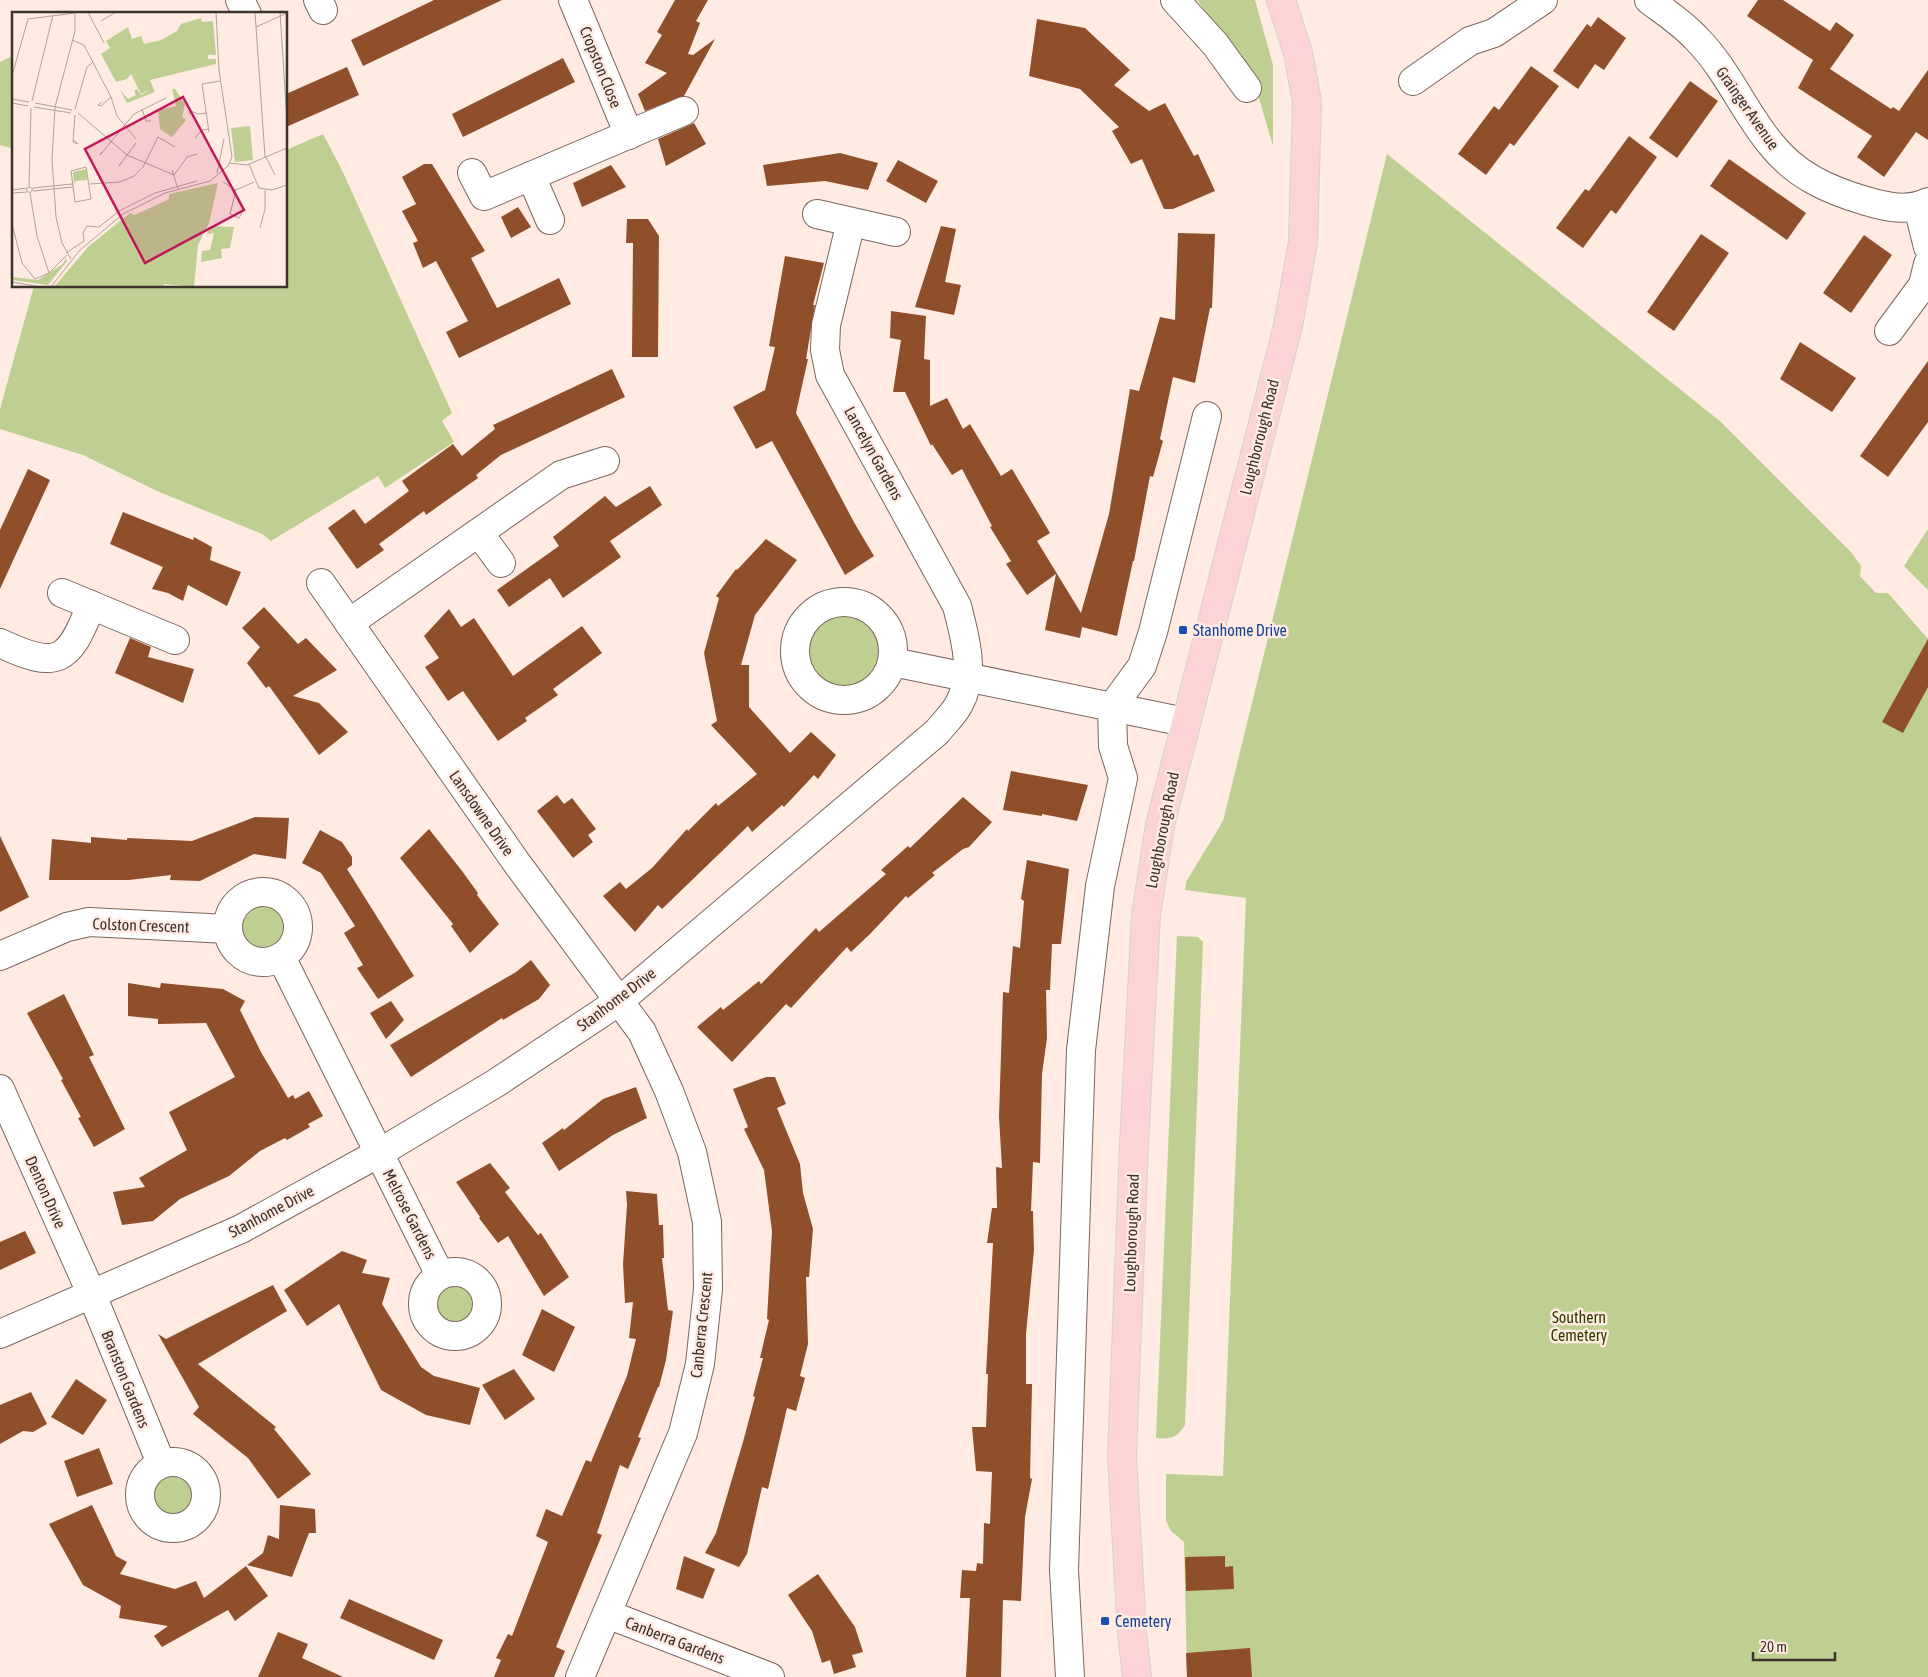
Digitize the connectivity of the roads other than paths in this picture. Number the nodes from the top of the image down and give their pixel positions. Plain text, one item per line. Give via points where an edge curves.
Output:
1 (240, 0) edge
2 (573, 0) edge
3 (1175, 0) edge
4 (1281, 0) edge
5 (1543, 0) edge
6 (1649, 0) edge
7 (245, 12) edge
8 (1413, 81) dead end
9 (1247, 88) dead end
10 (684, 111) dead end
11 (629, 135) junction
12 (472, 173) dead end
13 (531, 176) junction
14 (1923, 204) edge
15 (817, 214) dead end
16 (550, 220) dead end
17 (852, 222) junction
18 (896, 232) dead end
19 (1928, 247) edge
20 (1928, 264) edge
21 (1889, 332) dead end
22 (1207, 416) dead end
23 (605, 461) dead end
24 (479, 533) junction
25 (501, 563) dead end
26 (321, 583) dead end
27 (62, 593) dead end
28 (91, 605) junction
29 (349, 623) junction
30 (175, 640) dead end
31 (0, 643) edge
32 (893, 662) dead end
33 (969, 678) junction
34 (1112, 706) junction
35 (1185, 722) junction
36 (228, 929) junction
37 (0, 956) edge
38 (281, 957) junction
39 (618, 1002) junction
40 (0, 1089) edge
41 (379, 1154) junction
42 (440, 1275) dead end
43 (92, 1294) junction
44 (0, 1334) edge
45 (161, 1463) dead end
46 (607, 1614) junction
47 (770, 1669) edge
48 (580, 1677) edge
49 (1070, 1677) edge
50 (1137, 1677) edge

1 - 7 street
2 - 11 street, Cropston Close
3 - 9 street via 1215,44
4 - 35 main road, Loughborough Road via 1298,54 1306,102 1303,242 1288,326
5 - 8 street via 1494,34 1470,40
6 - 14 street, Grainger Avenue via 1696,38 1728,77 1770,144 1806,177 1835,192 1888,207
10 - 11 street
11 - 13 street
12 - 13 street via 484,196
13 - 16 street
14 - 19 street, Grainger Avenue
15 - 17 street
17 - 18 street
17 - 33 street, Lancelyn Gardens via 826,325 825,350 830,374 957,606 966,642
20 - 21 street via 1923,285
22 - 34 street via 1142,666
23 - 24 street via 561,475
24 - 25 street
24 - 29 street
26 - 29 street, Lansdowne Drive
27 - 28 street
28 - 30 street
28 - 31 street via 79,636 69,650 56,658 40,659
29 - 39 street, Lansdowne Drive
32 - 33 street
33 - 34 street
33 - 39 street, Stanhome Drive via 959,705 937,732
34 - 35 street
34 - 49 street via 1113,746 1123,778 1100,886 1081,1050 1064,1570
35 - 50 main road, Loughborough Road via 1160,825 1146,915 1136,1104 1122,1456
36 - 37 street, Colston Crescent via 89,922
36 - 38 street via 235,948 246,958 261,962
36 - 38 street via 229,917 244,898 256,893 279,896 289,904 298,926 290,949
38 - 41 street
39 - 41 street, Stanhome Drive via 496,1083
39 - 46 street, Canberra Crescent via 642,1032 692,1152 707,1222 708,1289 700,1364 683,1433
40 - 43 street, Denton Drive
41 - 42 street, Melrose Gardens
41 - 43 street, Stanhome Drive via 241,1229
43 - 44 street, Stanhome Drive
43 - 45 street, Branston Gardens
46 - 47 street, Canberra Gardens
46 - 48 street, Canberra Crescent

